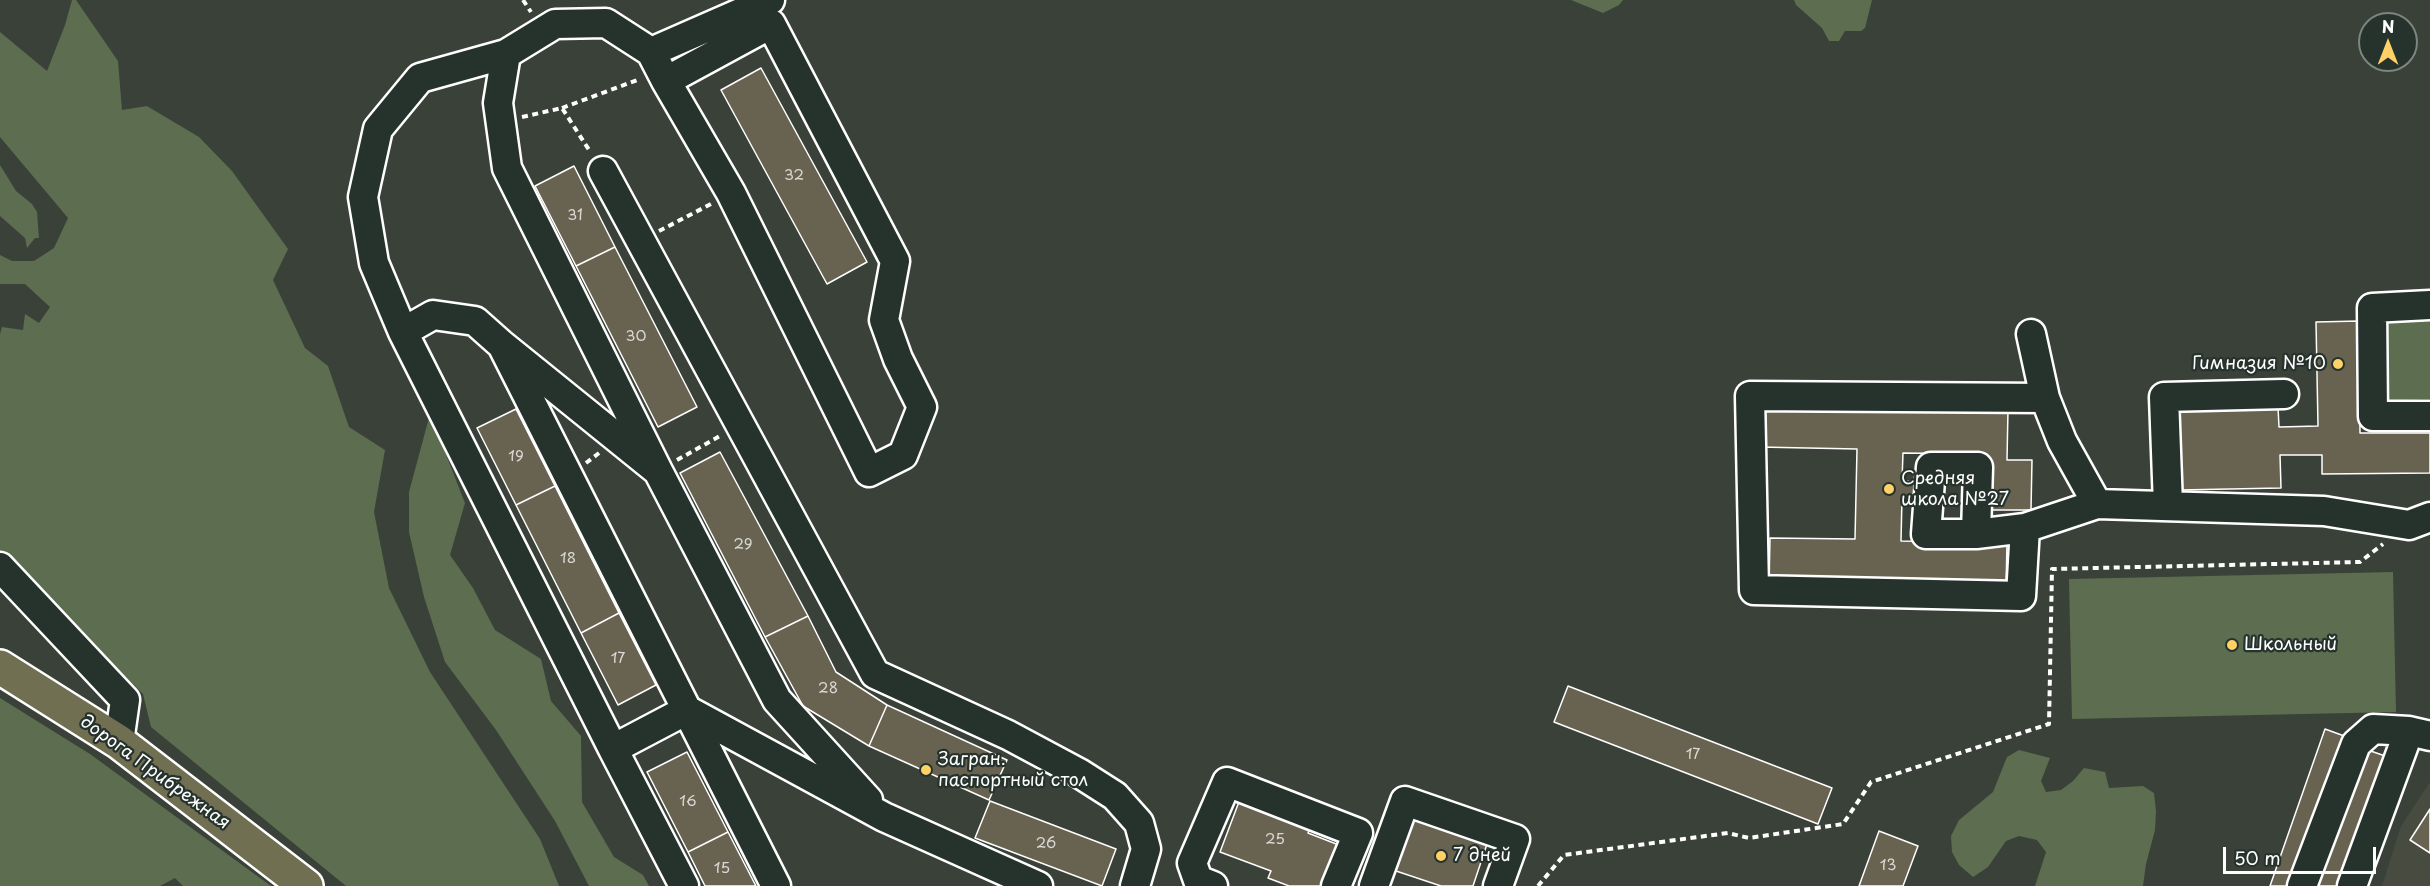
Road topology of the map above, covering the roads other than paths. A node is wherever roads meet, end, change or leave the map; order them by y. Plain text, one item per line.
1 (770, 0) edge
2 (506, 54) junction
3 (660, 68) junction
4 (603, 171) road end
5 (2430, 305) edge
6 (403, 332) junction
7 (2031, 334) dead end
8 (502, 345) junction
9 (2284, 394) dead end
10 (2045, 398) junction
11 (2430, 416) edge
12 (658, 471) junction
13 (2097, 504) junction
14 (2168, 506) junction
15 (2419, 521) edge
16 (2025, 528) junction
17 (1976, 534) dead end
18 (0, 567) edge
19 (0, 667) edge
20 (687, 710) junction
21 (2419, 734) edge
22 (119, 742) junction
23 (612, 748) junction
24 (884, 817) junction
25 (306, 886) edge
26 (684, 886) edge
27 (776, 886) edge
28 (1038, 886) edge
29 (1135, 886) edge
30 (1213, 886) edge
31 (1336, 886) edge
32 (1374, 886) edge
33 (1498, 886) edge
34 (2302, 886) edge
35 (2352, 886) edge

1 - 3 lane
2 - 3 lane
2 - 6 lane
2 - 12 lane
3 - 3 lane
4 - 29 lane
5 - 11 lane
6 - 8 lane
6 - 23 lane
7 - 10 lane
8 - 12 lane
8 - 20 lane
9 - 14 lane
10 - 13 lane
10 - 16 lane
12 - 24 lane
13 - 14 lane
13 - 16 lane
14 - 15 lane
16 - 17 lane
18 - 22 lane
19 - 22 main road, дорога Прибрежная
20 - 23 lane
20 - 24 lane
20 - 27 lane
21 - 34 lane
21 - 35 lane
22 - 25 main road, дорога Прибрежная
23 - 26 lane
24 - 28 lane
30 - 31 lane
32 - 33 lane

